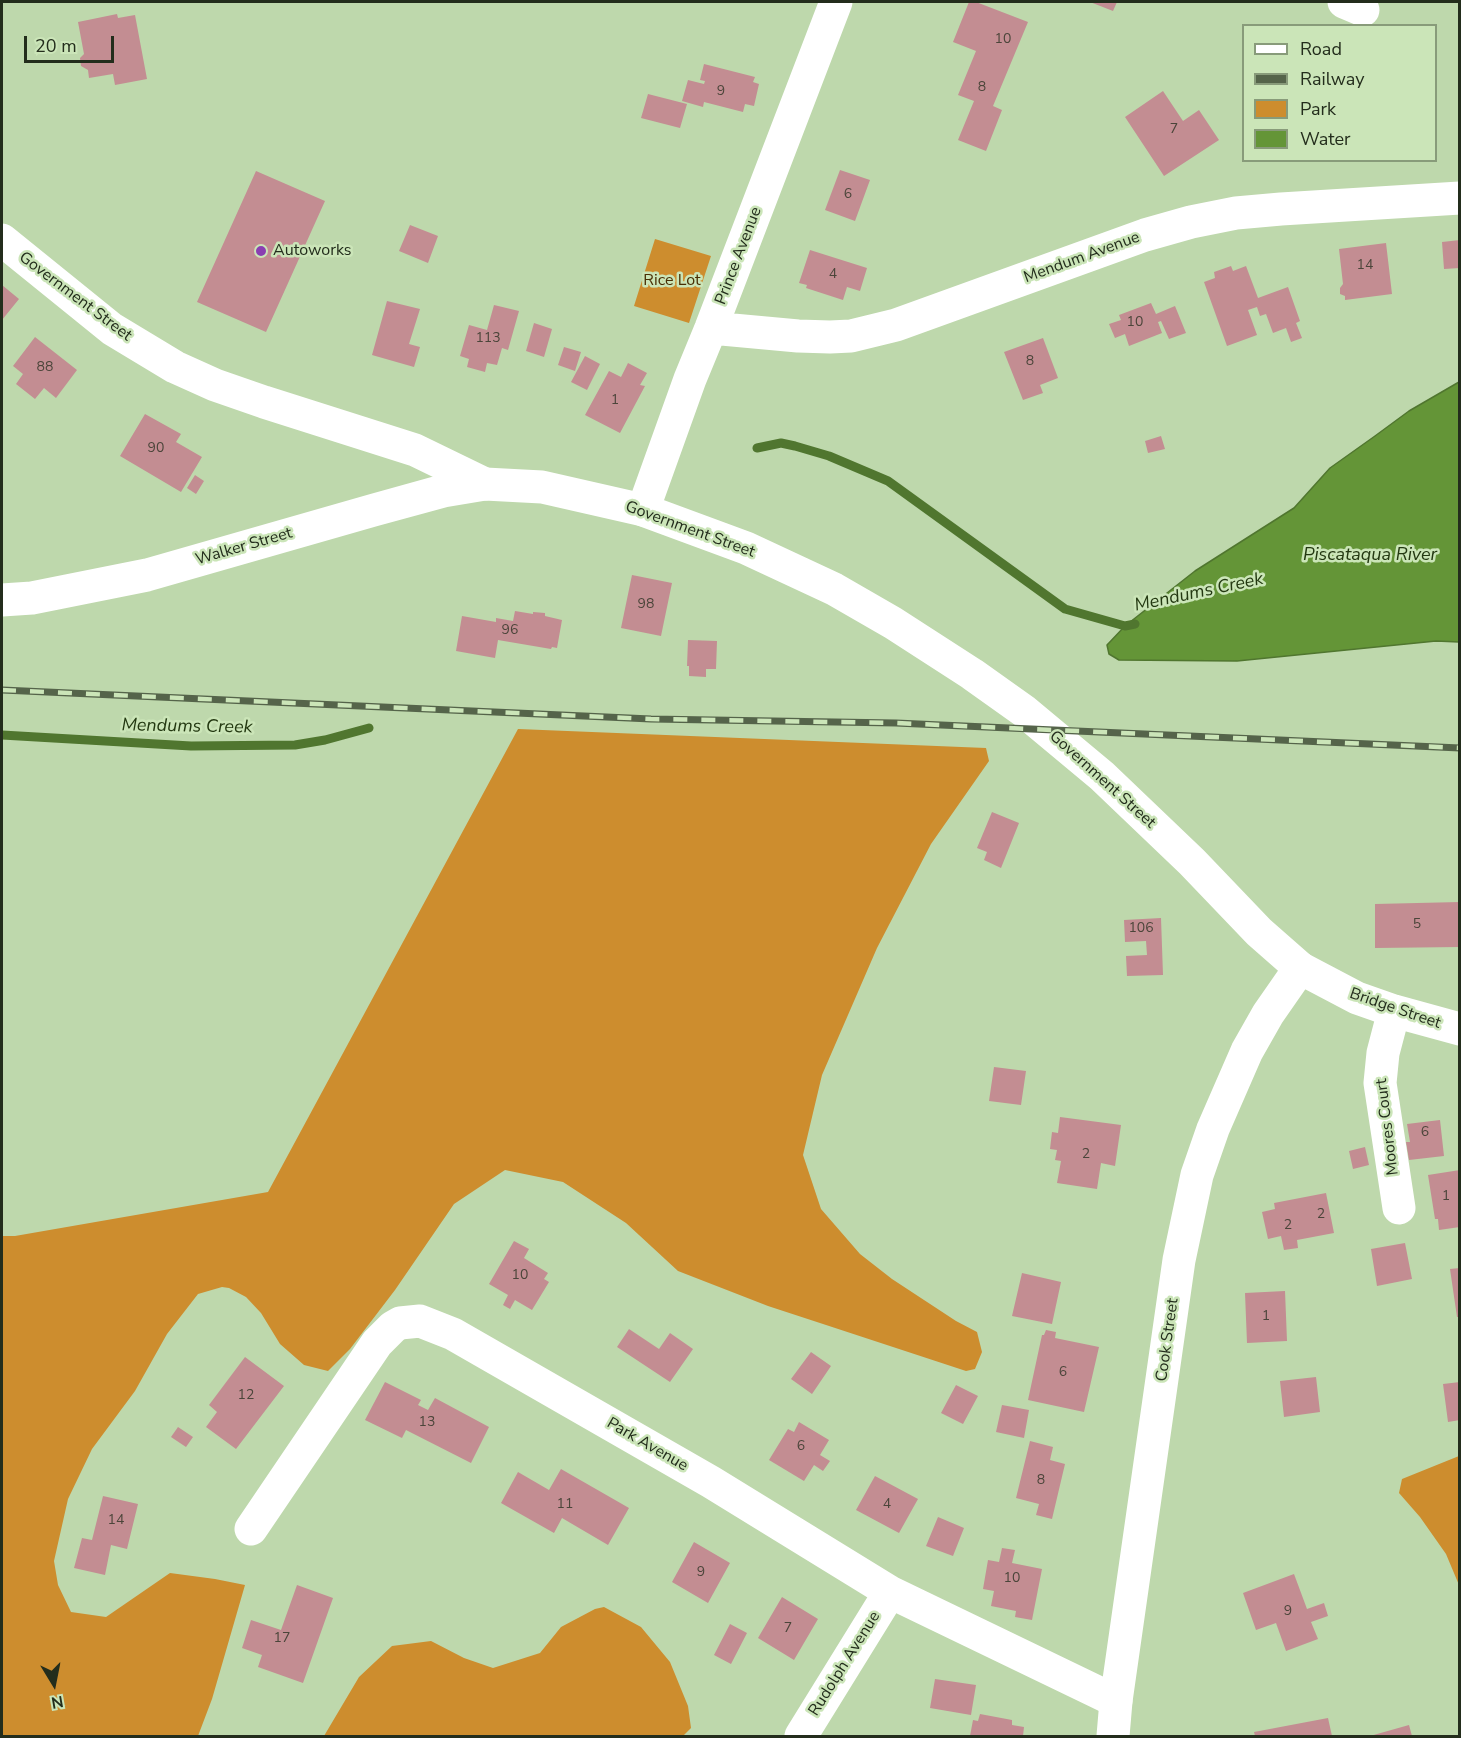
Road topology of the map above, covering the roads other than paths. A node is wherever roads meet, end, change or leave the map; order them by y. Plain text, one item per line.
1 (836, 2) edge
2 (1460, 198) edge
3 (2, 240) edge
4 (711, 328) junction
5 (485, 484) junction
6 (643, 510) junction
7 (2, 600) edge
8 (1300, 968) junction
9 (1394, 1011) junction
10 (1460, 1029) edge
11 (1399, 1208) dead end
12 (251, 1529) dead end
13 (890, 1592) junction
14 (1116, 1701) junction
15 (801, 1737) edge
16 (1113, 1737) edge

1 - 4 street, Prince Avenue
2 - 4 street, Mendum Avenue
3 - 5 street, Government Street
4 - 6 street, Prince Avenue
5 - 6 street, Government Street
5 - 7 street, Walker Street
6 - 8 street, Government Street
8 - 9 street, Bridge Street
8 - 14 street, Cook Street
9 - 10 street, Bridge Street
9 - 11 street, Moores Court
12 - 13 street, Park Avenue
13 - 14 street, Park Avenue
13 - 15 street, Rudolph Avenue
14 - 16 street, Cook Street

